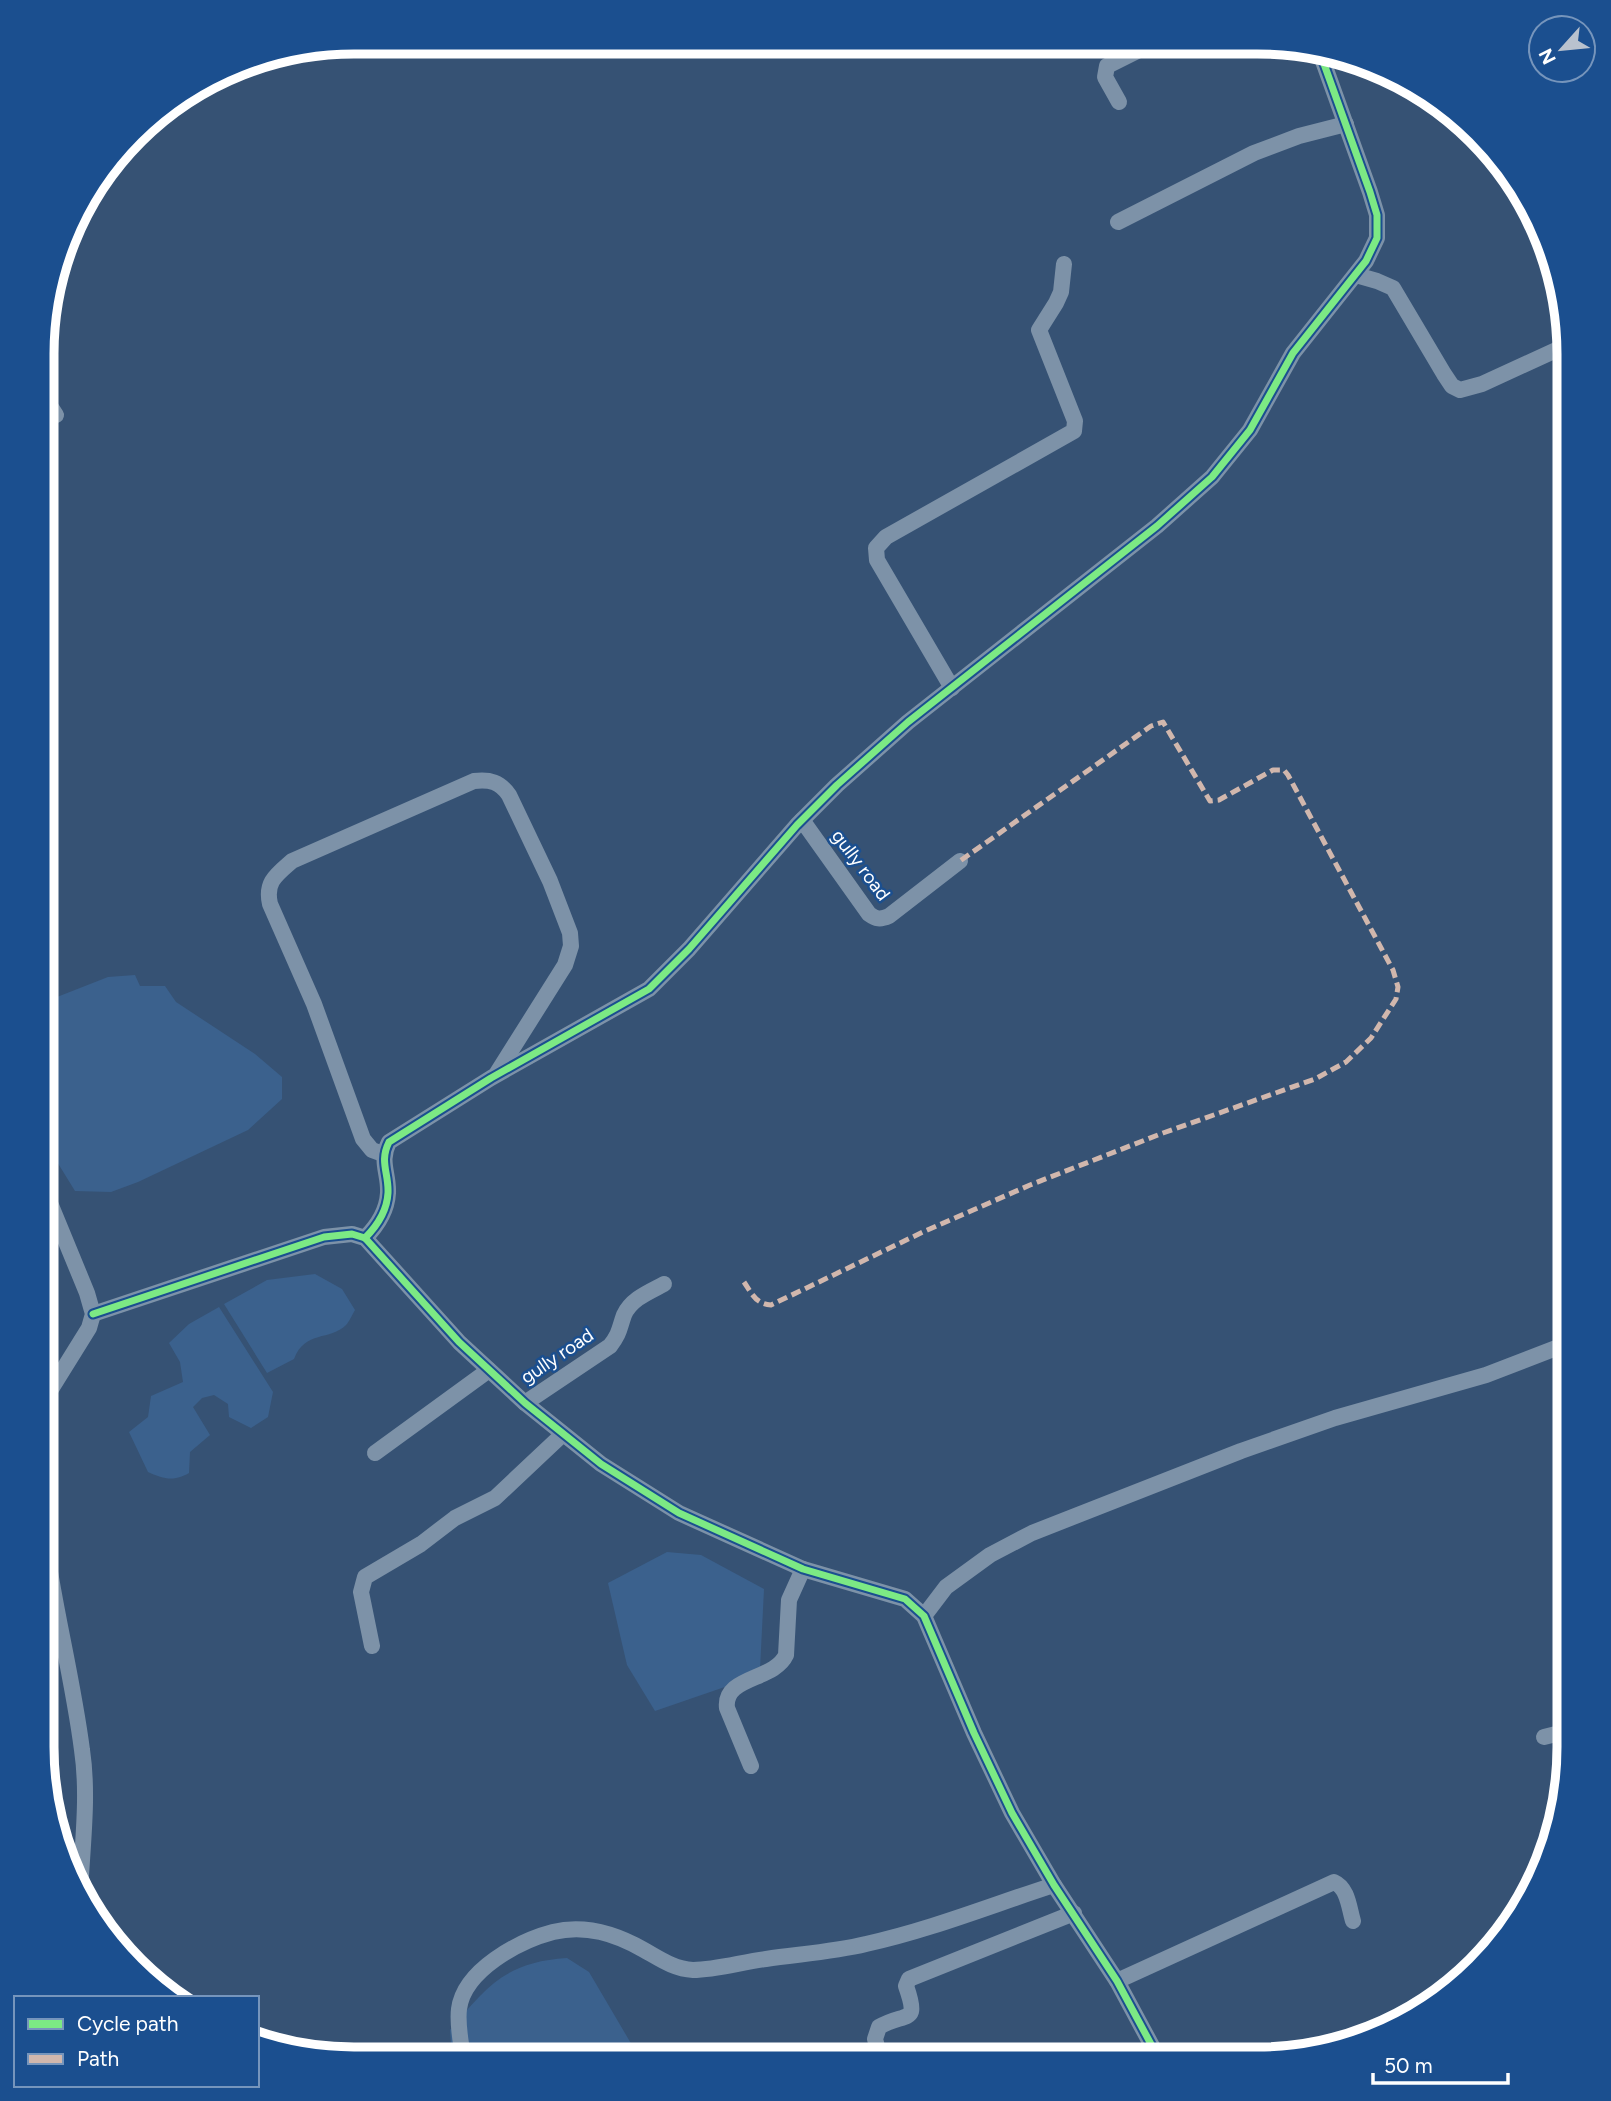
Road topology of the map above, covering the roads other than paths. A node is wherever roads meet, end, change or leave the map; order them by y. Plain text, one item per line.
1 (1131, 54) edge
2 (1323, 62) edge
3 (1119, 102) dead end
4 (1346, 124) junction
5 (1118, 222) dead end
6 (1064, 264) dead end
7 (1356, 275) junction
8 (1557, 350) edge
9 (54, 412) edge
10 (56, 415) dead end
11 (952, 688) junction
12 (802, 820) junction
13 (960, 861) dead end
14 (495, 1076) junction
15 (383, 1154) junction
16 (54, 1213) edge
17 (365, 1238) junction
18 (664, 1284) dead end
19 (93, 1314) junction
20 (1557, 1348) edge
21 (489, 1370) junction
22 (54, 1384) edge
23 (525, 1403) junction
24 (564, 1434) junction
25 (375, 1453) dead end
26 (803, 1569) junction
27 (54, 1605) edge
28 (925, 1616) junction
29 (372, 1646) dead end
30 (1557, 1734) edge
31 (1544, 1737) dead end
32 (751, 1766) dead end
33 (81, 1870) edge
34 (1054, 1885) junction
35 (1074, 1913) junction
36 (1353, 1921) dead end
37 (1117, 1981) junction
38 (462, 2047) edge
39 (877, 2047) edge
40 (1149, 2047) edge

1 - 3 street
2 - 4 street
4 - 5 street
4 - 7 street
6 - 11 street
7 - 8 street
7 - 11 street
9 - 10 street
11 - 12 street
12 - 13 street, gully road
12 - 14 street
14 - 15 street
14 - 15 street
15 - 17 street
16 - 19 street
17 - 19 street
17 - 21 street
18 - 23 street, gully road
19 - 22 street
20 - 28 street
21 - 23 street
21 - 25 street
23 - 24 street
24 - 26 street
24 - 29 street
26 - 28 street
26 - 32 street
27 - 33 street
28 - 34 street
30 - 31 street
34 - 35 street
34 - 38 street
35 - 37 street
35 - 39 street
36 - 37 street
37 - 40 street

